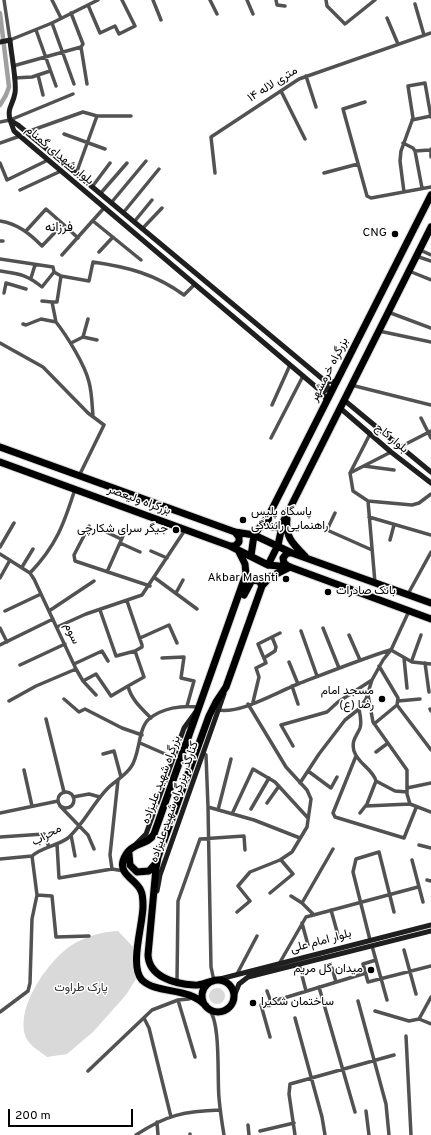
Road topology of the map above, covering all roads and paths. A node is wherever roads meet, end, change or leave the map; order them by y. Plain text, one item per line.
1 (4, 0) edge
2 (52, 0) edge
3 (98, 0) edge
4 (122, 0) edge
5 (153, 0) edge
6 (210, 0) edge
7 (247, 0) edge
8 (276, 0) edge
9 (326, 0) edge
10 (375, 0) edge
11 (415, 4) dead end
12 (88, 5) junction
13 (285, 6) dead end
14 (71, 13) junction
15 (217, 14) dead end
16 (253, 14) dead end
17 (61, 18) junction
18 (387, 18) dead end
19 (161, 20) dead end
20 (52, 24) junction
21 (36, 30) junction
22 (431, 33) edge
23 (424, 35) junction
24 (8, 40) junction
25 (0, 42) edge
26 (398, 44) junction
27 (82, 45) junction
28 (62, 52) junction
29 (46, 58) junction
30 (13, 66) junction
31 (50, 71) junction
32 (38, 75) junction
33 (306, 76) junction
34 (14, 78) junction
35 (74, 84) dead end
36 (87, 84) dead end
37 (56, 86) dead end
38 (281, 91) junction
39 (73, 94) dead end
40 (43, 95) dead end
41 (365, 102) dead end
42 (316, 107) dead end
43 (97, 116) junction
44 (130, 116) dead end
45 (431, 117) edge
46 (10, 120) junction
47 (412, 120) junction
48 (0, 122) edge
49 (27, 132) junction
50 (64, 134) dead end
51 (20, 136) junction
52 (305, 139) dead end
53 (0, 143) edge
54 (88, 143) junction
55 (403, 143) junction
56 (105, 149) dead end
57 (430, 149) edge
58 (415, 151) junction
59 (431, 157) edge
60 (48, 160) junction
61 (146, 161) dead end
62 (0, 163) edge
63 (110, 163) dead end
64 (127, 164) dead end
65 (358, 164) junction
66 (159, 169) dead end
67 (61, 171) junction
68 (215, 173) dead end
69 (324, 173) dead end
70 (76, 174) junction
71 (92, 187) junction
72 (431, 187) edge
73 (422, 188) junction
74 (20, 190) dead end
75 (404, 192) junction
76 (100, 194) junction
77 (431, 195) edge
78 (152, 200) dead end
79 (111, 203) junction
80 (104, 208) junction
81 (162, 208) dead end
82 (123, 213) junction
83 (0, 221) edge
84 (93, 221) junction
85 (134, 222) junction
86 (63, 224) junction
87 (431, 227) edge
88 (142, 229) junction
89 (26, 230) junction
90 (113, 237) junction
91 (78, 238) junction
92 (99, 252) dead end
93 (418, 253) junction
94 (62, 255) dead end
95 (431, 255) edge
96 (0, 259) edge
97 (141, 260) dead end
98 (431, 261) edge
99 (35, 265) junction
100 (0, 271) edge
101 (409, 271) junction
102 (54, 272) junction
103 (61, 276) junction
104 (200, 277) junction
105 (31, 278) junction
106 (431, 280) edge
107 (195, 284) junction
108 (26, 289) dead end
109 (4, 293) dead end
110 (42, 302) dead end
111 (52, 302) junction
112 (388, 312) junction
113 (88, 319) dead end
114 (56, 322) junction
115 (23, 324) dead end
116 (431, 328) edge
117 (379, 331) junction
118 (82, 337) junction
119 (97, 340) dead end
120 (431, 342) edge
121 (0, 343) edge
122 (71, 343) junction
123 (290, 365) junction
124 (303, 376) junction
125 (326, 382) junction
126 (336, 382) junction
127 (351, 385) junction
128 (322, 392) junction
129 (344, 400) junction
130 (327, 401) junction
131 (431, 405) edge
132 (272, 406) dead end
133 (340, 408) junction
134 (354, 410) junction
135 (93, 416) junction
136 (348, 416) junction
137 (422, 418) dead end
138 (430, 432) edge
139 (370, 434) junction
140 (271, 438) dead end
141 (431, 438) edge
142 (0, 447) edge
143 (400, 447) junction
144 (391, 452) junction
145 (0, 462) edge
146 (364, 466) junction
147 (394, 470) dead end
148 (431, 472) edge
149 (350, 473) junction
150 (79, 476) junction
151 (431, 482) edge
152 (75, 490) junction
153 (431, 494) edge
154 (368, 501) junction
155 (288, 512) junction
156 (335, 513) dead end
157 (269, 515) junction
158 (369, 517) junction
159 (283, 522) junction
160 (14, 523) dead end
161 (394, 525) junction
162 (89, 526) dead end
163 (102, 530) dead end
164 (185, 530) junction
165 (235, 532) junction
166 (254, 535) junction
167 (431, 535) edge
168 (121, 539) junction
169 (390, 540) dead end
170 (278, 545) junction
171 (0, 546) edge
172 (230, 546) junction
173 (33, 549) dead end
174 (238, 550) junction
175 (372, 550) junction
176 (151, 551) dead end
177 (140, 552) dead end
178 (431, 552) edge
179 (292, 553) junction
180 (0, 554) edge
181 (251, 556) junction
182 (167, 558) junction
183 (306, 558) junction
184 (10, 560) junction
185 (268, 565) junction
186 (22, 567) junction
187 (290, 568) junction
188 (107, 572) junction
189 (30, 573) junction
190 (0, 578) edge
191 (155, 578) junction
192 (183, 580) dead end
193 (94, 581) dead end
194 (375, 583) junction
195 (150, 586) junction
196 (262, 586) junction
197 (176, 593) junction
198 (41, 594) junction
199 (408, 594) junction
200 (127, 601) junction
201 (431, 603) edge
202 (197, 609) dead end
203 (100, 610) junction
204 (5, 611) dead end
205 (49, 611) junction
206 (409, 611) junction
207 (233, 612) junction
208 (53, 618) junction
209 (431, 619) edge
210 (0, 628) edge
211 (57, 628) junction
212 (323, 628) dead end
213 (300, 631) dead end
214 (280, 633) dead end
215 (349, 635) dead end
216 (421, 635) dead end
217 (272, 637) junction
218 (140, 638) junction
219 (7, 642) junction
220 (177, 643) dead end
221 (65, 644) junction
222 (0, 645) edge
223 (391, 650) junction
224 (135, 651) junction
225 (162, 658) dead end
226 (264, 658) junction
227 (404, 658) junction
228 (360, 660) junction
229 (412, 660) junction
230 (108, 661) dead end
231 (290, 662) dead end
232 (425, 663) junction
233 (431, 663) edge
234 (74, 664) junction
235 (20, 665) dead end
236 (380, 666) junction
237 (339, 668) junction
238 (76, 670) junction
239 (318, 676) junction
240 (372, 680) junction
241 (83, 681) junction
242 (298, 684) junction
243 (128, 686) junction
244 (292, 686) junction
245 (226, 688) junction
246 (407, 688) dead end
247 (429, 692) dead end
248 (96, 694) dead end
249 (368, 695) junction
250 (64, 699) dead end
251 (420, 699) dead end
252 (9, 701) dead end
253 (253, 702) junction
254 (398, 703) junction
255 (248, 704) junction
256 (298, 704) dead end
257 (187, 706) junction
258 (200, 708) junction
259 (359, 709) junction
260 (218, 710) junction
261 (151, 718) junction
262 (46, 719) dead end
263 (374, 724) junction
264 (142, 735) junction
265 (140, 743) junction
266 (388, 743) junction
267 (293, 746) dead end
268 (431, 750) edge
269 (376, 752) dead end
270 (203, 753) junction
271 (103, 754) dead end
272 (356, 756) junction
273 (172, 757) dead end
274 (231, 759) dead end
275 (24, 770) dead end
276 (308, 771) junction
277 (337, 777) dead end
278 (120, 778) junction
279 (268, 778) junction
280 (376, 782) junction
281 (300, 783) junction
282 (431, 783) edge
283 (279, 786) junction
284 (407, 790) junction
285 (64, 792) junction
286 (73, 797) junction
287 (100, 797) junction
288 (58, 801) junction
289 (267, 803) dead end
290 (410, 804) junction
291 (32, 806) junction
292 (60, 806) junction
293 (366, 806) junction
294 (208, 807) junction
295 (416, 808) junction
296 (251, 809) dead end
297 (218, 810) junction
298 (431, 812) edge
299 (0, 813) edge
300 (360, 813) dead end
301 (232, 814) junction
302 (308, 818) junction
303 (80, 825) junction
304 (71, 835) junction
305 (0, 837) edge
306 (209, 838) junction
307 (300, 838) junction
308 (57, 844) junction
309 (419, 846) dead end
310 (49, 847) junction
311 (431, 848) edge
312 (94, 849) dead end
313 (132, 849) junction
314 (333, 849) dead end
315 (245, 850) dead end
316 (32, 856) junction
317 (75, 856) dead end
318 (158, 857) junction
319 (0, 859) edge
320 (281, 860) junction
321 (412, 860) dead end
322 (112, 869) junction
323 (124, 871) junction
324 (418, 887) junction
325 (270, 893) dead end
326 (390, 894) junction
327 (37, 895) junction
328 (291, 896) dead end
329 (361, 902) junction
330 (423, 902) dead end
331 (302, 903) junction
332 (331, 910) junction
333 (237, 912) dead end
334 (394, 912) dead end
335 (314, 915) junction
336 (302, 922) junction
337 (431, 924) edge
338 (152, 925) junction
339 (431, 931) edge
340 (338, 935) dead end
341 (89, 936) dead end
342 (257, 936) dead end
343 (370, 940) junction
344 (308, 945) dead end
345 (372, 946) junction
346 (404, 950) dead end
347 (376, 960) junction
348 (278, 964) junction
349 (299, 964) junction
350 (431, 966) edge
351 (332, 968) dead end
352 (410, 972) junction
353 (366, 973) junction
354 (237, 975) junction
355 (381, 979) junction
356 (177, 981) junction
357 (214, 981) junction
358 (336, 982) junction
359 (320, 988) junction
360 (267, 991) dead end
361 (306, 992) junction
362 (416, 994) dead end
363 (191, 995) junction
364 (431, 997) edge
365 (233, 999) junction
366 (178, 1000) junction
367 (387, 1000) dead end
368 (358, 1001) dead end
369 (271, 1002) junction
370 (429, 1004) edge
371 (207, 1007) junction
372 (375, 1011) dead end
373 (0, 1012) edge
374 (144, 1018) junction
375 (295, 1018) dead end
376 (419, 1019) junction
377 (431, 1024) edge
378 (406, 1036) dead end
379 (270, 1037) dead end
380 (394, 1055) dead end
381 (195, 1057) dead end
382 (374, 1060) junction
383 (343, 1069) junction
384 (88, 1071) dead end
385 (312, 1078) junction
386 (220, 1110) junction
387 (366, 1111) dead end
388 (355, 1112) dead end
389 (171, 1117) junction
390 (157, 1122) junction
391 (294, 1123) junction
392 (248, 1125) dead end
393 (260, 1131) dead end
394 (136, 1135) edge
395 (158, 1135) edge
396 (224, 1135) edge
397 (249, 1135) edge
398 (295, 1135) edge
399 (324, 1135) edge
400 (369, 1135) edge
401 (389, 1135) edge
402 (411, 1135) edge

1 - 24 street
2 - 17 street
3 - 12 street
4 - 12 street
5 - 19 street
6 - 15 street
7 - 16 street
8 - 13 street
9 - 10 street
11 - 23 street
12 - 14 street
14 - 17 street
14 - 27 street
17 - 20 street
18 - 26 street
20 - 21 street
20 - 28 street
21 - 24 street
21 - 29 street
22 - 23 street, ۱۴ متری لاله
23 - 26 street, ۱۴ متری لاله
24 - 25 main road
24 - 30 main road
26 - 33 street, ۱۴ متری لاله
27 - 28 street
27 - 36 street
28 - 29 street
28 - 35 street
29 - 30 street
29 - 31 street
30 - 34 main road
31 - 32 street
31 - 37 street
32 - 34 street
32 - 40 street
33 - 38 street, ۱۴ متری لاله
33 - 42 street
34 - 46 main road
38 - 52 street
38 - 68 street, ۱۴ متری لاله
39 - 46 street
41 - 65 street
43 - 44 street
43 - 49 street
43 - 54 street
45 - 47 street
45 - 47 street
46 - 48 street
46 - 49 main road, بلوار شهدای گمنام
46 - 51 main road, بلوار شهدای گمنام
47 - 55 street
49 - 70 main road, بلوار شهدای گمنام
50 - 54 street
51 - 53 street
51 - 60 main road, بلوار شهدای گمنام
54 - 56 street
54 - 70 street
55 - 58 street
55 - 75 street
57 - 58 street
57 - 59 street
58 - 73 street
60 - 62 street
60 - 67 main road, بلوار شهدای گمنام
61 - 79 street
63 - 71 street
64 - 76 street
65 - 69 street
65 - 75 street
66 - 82 street
67 - 74 street
67 - 80 main road, بلوار شهدای گمنام
70 - 71 main road, بلوار شهدای گمنام
71 - 76 main road, بلوار شهدای گمنام
72 - 73 street
73 - 75 street
76 - 79 main road, بلوار شهدای گمنام
77 - 126 highway, بزرگراه خرمشهر
78 - 85 street
79 - 82 main road, بلوار شهدای گمنام
80 - 84 street
80 - 107 main road, بلوار شهدای گمنام
81 - 88 street
82 - 85 main road, بلوار شهدای گمنام
83 - 89 street
84 - 90 street
84 - 91 street
85 - 88 main road, بلوار شهدای گمنام
86 - 89 street
86 - 89 street
86 - 91 street
87 - 93 highway
88 - 104 main road, بلوار شهدای گمنام
90 - 92 street
90 - 97 street
91 - 94 street
93 - 95 street
93 - 98 street
93 - 101 highway
96 - 99 street
99 - 102 street
99 - 105 street
100 - 105 street
101 - 106 street
101 - 112 highway
102 - 103 street
102 - 105 street
103 - 107 street
103 - 111 street
104 - 107 main road
104 - 125 main road, بلوار شهدای گمنام
107 - 123 main road, بلوار شهدای گمنام
108 - 109 street
110 - 111 street
111 - 114 street
112 - 116 street
112 - 117 highway
113 - 118 street
114 - 115 street
114 - 122 street
117 - 120 street
117 - 127 highway
118 - 119 street
118 - 122 street
121 - 135 street
122 - 135 street
123 - 124 main road, بلوار شهدای گمنام
123 - 132 street
124 - 128 main road, بلوار شهدای گمنام
124 - 140 street
125 - 126 main road
125 - 128 main road
126 - 130 highway, بزرگراه خرمشهر
127 - 129 highway
127 - 131 street
128 - 130 main road, بلوار شهدای گمنام
129 - 133 highway
129 - 134 main road, بلوار کاج
130 - 157 highway, بزرگراه خرمشهر
133 - 136 main road, بلوار کاج
133 - 155 highway
134 - 136 main road
134 - 143 main road, بلوار کاج
135 - 150 street
136 - 139 main road, بلوار کاج
137 - 138 street
138 - 141 street
138 - 143 street
139 - 144 main road, بلوار کاج
139 - 149 street
142 - 150 highway, بزرگراه ولیعصر
143 - 148 main road, بلوار کاج
144 - 146 street
144 - 151 main road, بلوار کاج
145 - 152 highway, بزرگراه ولیعصر
146 - 147 street
146 - 149 street
149 - 154 street
150 - 165 highway, بزرگراه ولیعصر
152 - 164 highway, بزرگراه ولیعصر
152 - 189 street
153 - 154 street
154 - 158 street
155 - 159 highway
155 - 183 highway
156 - 175 street
157 - 159 highway
157 - 166 highway, بزرگراه خرمشهر
158 - 161 street
158 - 175 street
159 - 170 highway
160 - 171 street
161 - 167 street
161 - 169 street
162 - 188 street
163 - 168 street
164 - 172 highway, بزرگراه ولیعصر
164 - 182 street
165 - 166 highway, بزرگراه ولیعصر
165 - 172 highway
166 - 170 highway, بزرگراه ولیعصر
166 - 181 highway, بزرگراه خرمشهر
168 - 177 street
168 - 188 street
170 - 179 highway, بزرگراه ولیعصر
170 - 185 highway
172 - 174 highway, بزرگراه ولیعصر
173 - 186 street
174 - 181 highway, بزرگراه ولیعصر
174 - 207 highway, بزرگراه شهید علیزاده
175 - 194 street
176 - 182 street
178 - 199 street
179 - 183 highway, بزرگراه ولیعصر
179 - 187 highway
180 - 184 street, سوم
181 - 185 highway, بزرگراه ولیعصر
182 - 191 street
183 - 194 highway, بزرگراه ولیعصر
184 - 186 street, سوم
184 - 190 street
185 - 187 highway
186 - 189 street, سوم
187 - 196 highway
187 - 206 highway
188 - 195 street
189 - 198 street, سوم
191 - 195 street
191 - 197 street
192 - 197 street
193 - 205 street
194 - 199 highway, بزرگراه ولیعصر
195 - 200 street
196 - 207 highway
196 - 245 highway, بزرگراه شهید علیزاده
197 - 202 street
198 - 204 street
198 - 205 street, سوم
199 - 201 highway, بزرگراه ولیعصر
200 - 203 street
200 - 218 street
203 - 211 street
203 - 224 street
205 - 208 street, سوم
206 - 209 highway
206 - 223 street
207 - 258 highway, بزرگراه شهید علیزاده
208 - 211 street, سوم
208 - 219 street
210 - 219 street
211 - 221 street, سوم
212 - 237 street
213 - 239 street
214 - 217 street
215 - 228 street
216 - 229 street
217 - 226 street
217 - 226 street
218 - 220 street
218 - 224 street
219 - 222 street
221 - 234 street, سوم
221 - 235 street
223 - 227 street
223 - 228 street
223 - 229 street
223 - 236 street
224 - 243 street
225 - 257 street
226 - 253 street
227 - 232 street
227 - 246 street
228 - 237 street
229 - 232 street
230 - 234 street
231 - 242 street
232 - 233 street
232 - 247 street
234 - 238 street, سوم
236 - 240 street
236 - 254 street
237 - 239 street
238 - 241 street, سوم
238 - 252 street
239 - 242 street
240 - 249 street
240 - 267 street
241 - 243 street
241 - 248 street, سوم
242 - 244 street
243 - 261 street
244 - 253 street
244 - 256 street
245 - 260 main road, کنارگذر بزرگراه شهید علیزاده
245 - 318 highway, بزرگراه شهید علیزاده
249 - 259 street
249 - 263 street
250 - 264 street
251 - 254 street
253 - 255 street
254 - 263 street
254 - 268 street
255 - 260 street
255 - 281 street
257 - 258 street
257 - 261 street
258 - 313 highway, بزرگراه شهید علیزاده
259 - 272 street
259 - 276 street
260 - 270 main road, کنارگذر بزرگراه شهید علیزاده
261 - 264 street, محراب
262 - 285 street
263 - 266 street
264 - 265 street, محراب
265 - 273 street
265 - 278 street, محراب
266 - 269 street
266 - 284 street
270 - 294 street
270 - 338 main road, کنارگذر بزرگراه شهید علیزاده
271 - 278 street
272 - 280 street
272 - 295 street
274 - 297 street
275 - 291 street
276 - 277 street
276 - 281 street
278 - 287 street, محراب
278 - 322 street
279 - 283 street
279 - 296 street
279 - 301 street
280 - 284 street
280 - 293 street
281 - 302 street
282 - 284 street
283 - 289 street
283 - 302 street
284 - 290 street
285 - 286 street
285 - 288 street
286 - 287 street
286 - 292 street
287 - 303 street, محراب
288 - 291 street
288 - 292 street
290 - 293 street
290 - 295 street
291 - 299 street
292 - 303 street
293 - 300 street
294 - 297 street
294 - 306 street
295 - 298 street
297 - 301 street
301 - 307 street
302 - 307 street
303 - 304 street, محراب
303 - 312 street
304 - 308 street, محراب
304 - 317 street
305 - 310 street
306 - 315 street
306 - 356 street
306 - 357 street
307 - 320 street
308 - 310 street, محراب
308 - 322 street
309 - 311 street
310 - 316 street, محراب
313 - 318 highway
313 - 323 highway
314 - 331 street
316 - 319 street
316 - 327 street, محراب
318 - 338 highway, بزرگراه شهید علیزاده
320 - 325 street
320 - 333 street
321 - 324 street
322 - 323 street
323 - 363 highway
324 - 326 street
324 - 330 street
326 - 329 street
326 - 329 street
326 - 334 street
327 - 341 street
327 - 373 street, محراب
328 - 331 street
329 - 332 street
329 - 343 street
331 - 335 street
332 - 335 street
332 - 340 street
335 - 336 street
336 - 344 street
336 - 348 street
337 - 343 main road, بلوار امام علی
338 - 356 highway, بزرگراه شهید علیزاده
339 - 345 main road, بلوار امام علی
342 - 354 street
343 - 345 main road
343 - 348 main road, بلوار امام علی
345 - 347 street
345 - 349 main road, بلوار امام علی
346 - 352 street
347 - 353 street
347 - 355 street
348 - 354 main road, بلوار امام علی
349 - 361 street
349 - 365 main road, بلوار امام علی
350 - 352 street
351 - 358 street
352 - 355 street
352 - 362 street
353 - 355 street
353 - 358 street
354 - 357 main road, بلوار امام علی
355 - 367 street
356 - 357 highway, بزرگراه شهید علیزاده
357 - 365 highway
357 - 371 highway
358 - 359 street
359 - 361 street
359 - 383 street
360 - 369 street
361 - 369 street
363 - 366 street
363 - 371 highway
364 - 370 street
365 - 371 highway
366 - 374 street
366 - 381 street
368 - 382 street
369 - 379 street
370 - 376 street
371 - 386 street
372 - 376 street
374 - 384 street
374 - 389 street
375 - 385 street
376 - 377 street
378 - 402 street
380 - 382 street
382 - 383 street
382 - 401 street
383 - 385 street
383 - 388 street
385 - 391 street
385 - 399 street
386 - 389 street
386 - 396 street
387 - 400 street
389 - 390 street
390 - 394 street
390 - 395 street
391 - 393 street
391 - 398 street
392 - 397 street

